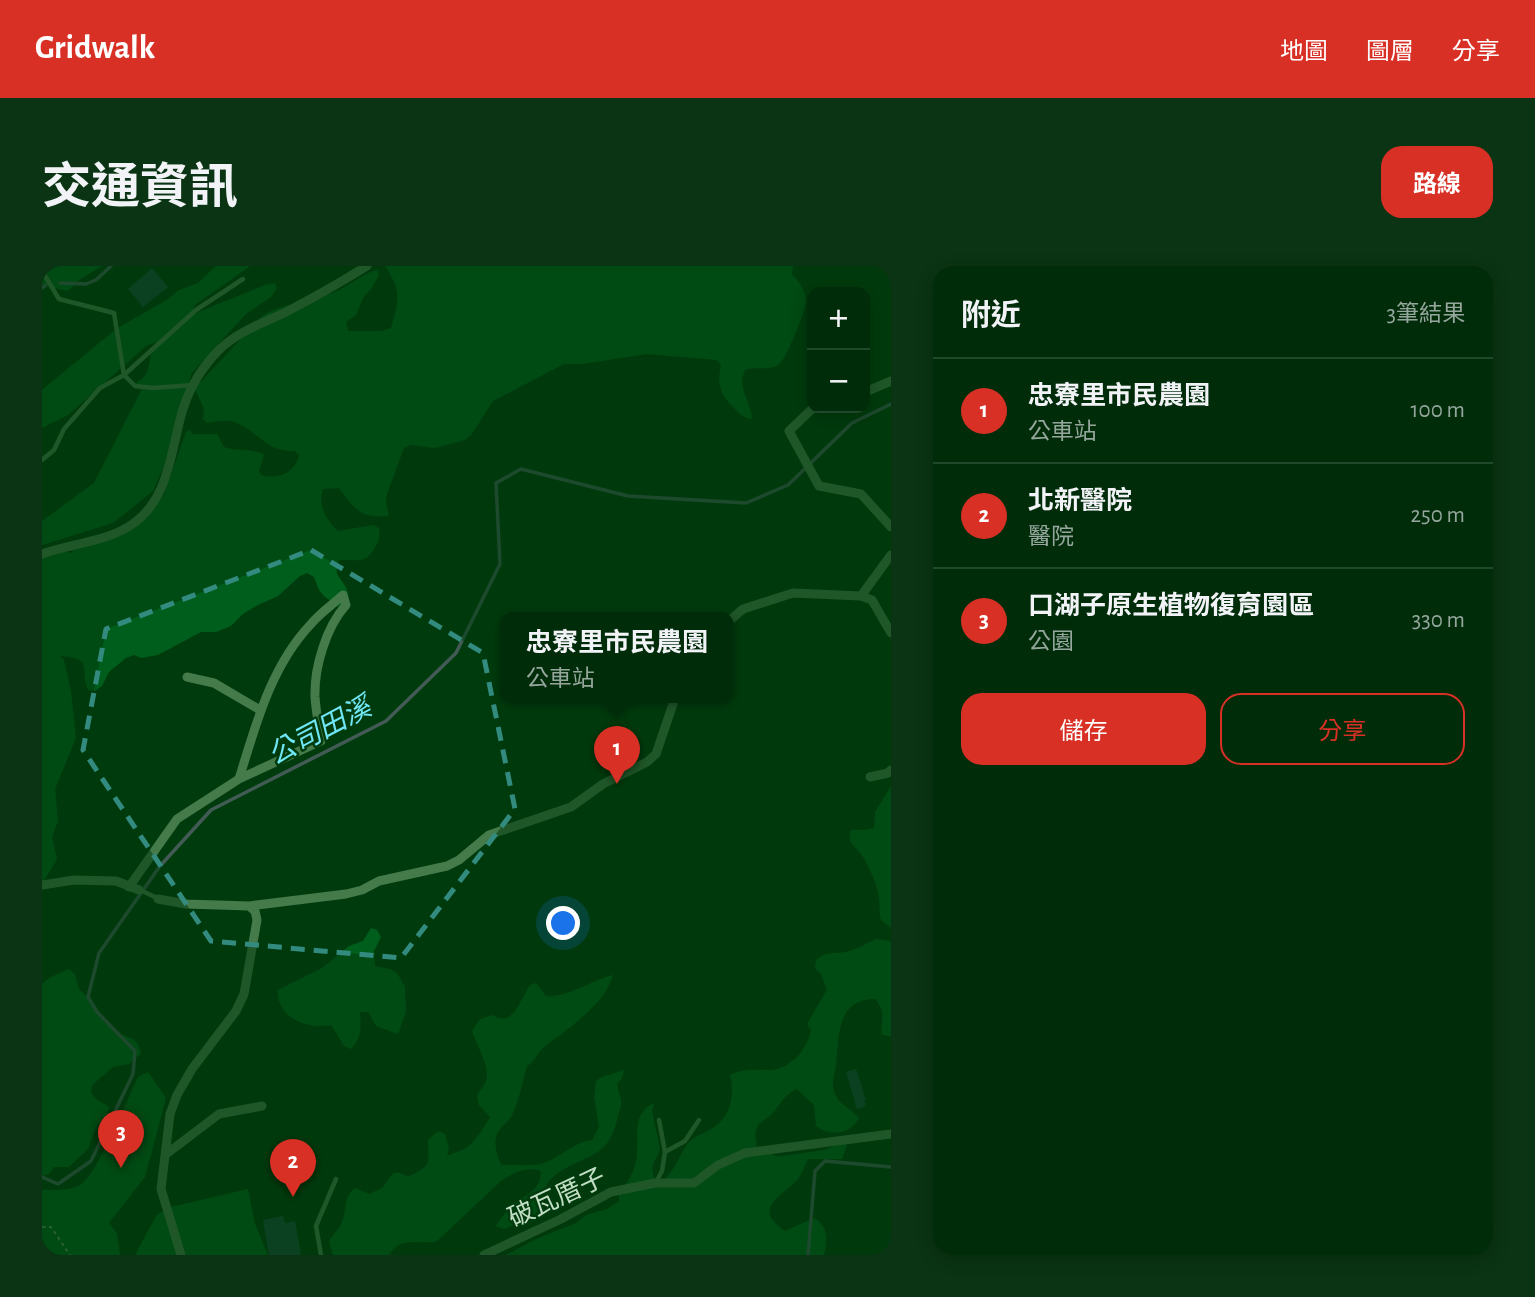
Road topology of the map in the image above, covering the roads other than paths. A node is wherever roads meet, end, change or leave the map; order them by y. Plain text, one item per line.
1 (367, 266) edge
2 (42, 271) edge
3 (243, 279) dead end
4 (124, 375) junction
5 (891, 381) edge
6 (192, 385) junction
7 (870, 389) edge
8 (809, 413) edge
9 (42, 460) edge
10 (891, 527) edge
11 (42, 554) edge
12 (891, 555) edge
13 (861, 596) junction
14 (734, 617) edge
15 (891, 633) edge
16 (187, 677) dead end
17 (673, 703) edge
18 (260, 710) junction
19 (891, 770) edge
20 (870, 778) dead end
21 (239, 779) junction
22 (42, 885) edge
23 (129, 887) junction
24 (139, 890) joint
25 (158, 898) joint
26 (249, 906) junction
27 (262, 1106) dead end
28 (659, 1120) dead end
29 (699, 1120) dead end
30 (891, 1134) edge
31 (665, 1152) junction
32 (165, 1155) junction
33 (336, 1179) dead end
34 (655, 1182) junction
35 (181, 1255) edge
36 (321, 1255) edge
37 (484, 1255) edge

1 - 6 street
2 - 4 lane
3 - 4 lane
4 - 6 lane
4 - 9 lane
5 - 7 street
6 - 11 street
8 - 10 street
12 - 13 street
13 - 14 street
13 - 15 street
16 - 18 street
17 - 26 street
18 - 21 street
18 - 21 street
19 - 20 street
21 - 23 street
22 - 23 street
23 - 24 street
24 - 25 lane
25 - 26 street
26 - 32 street
27 - 32 street
28 - 31 lane
29 - 31 lane
30 - 34 street, 破瓦厝子
31 - 34 lane
32 - 35 street
33 - 36 lane
34 - 37 street, 破瓦厝子

